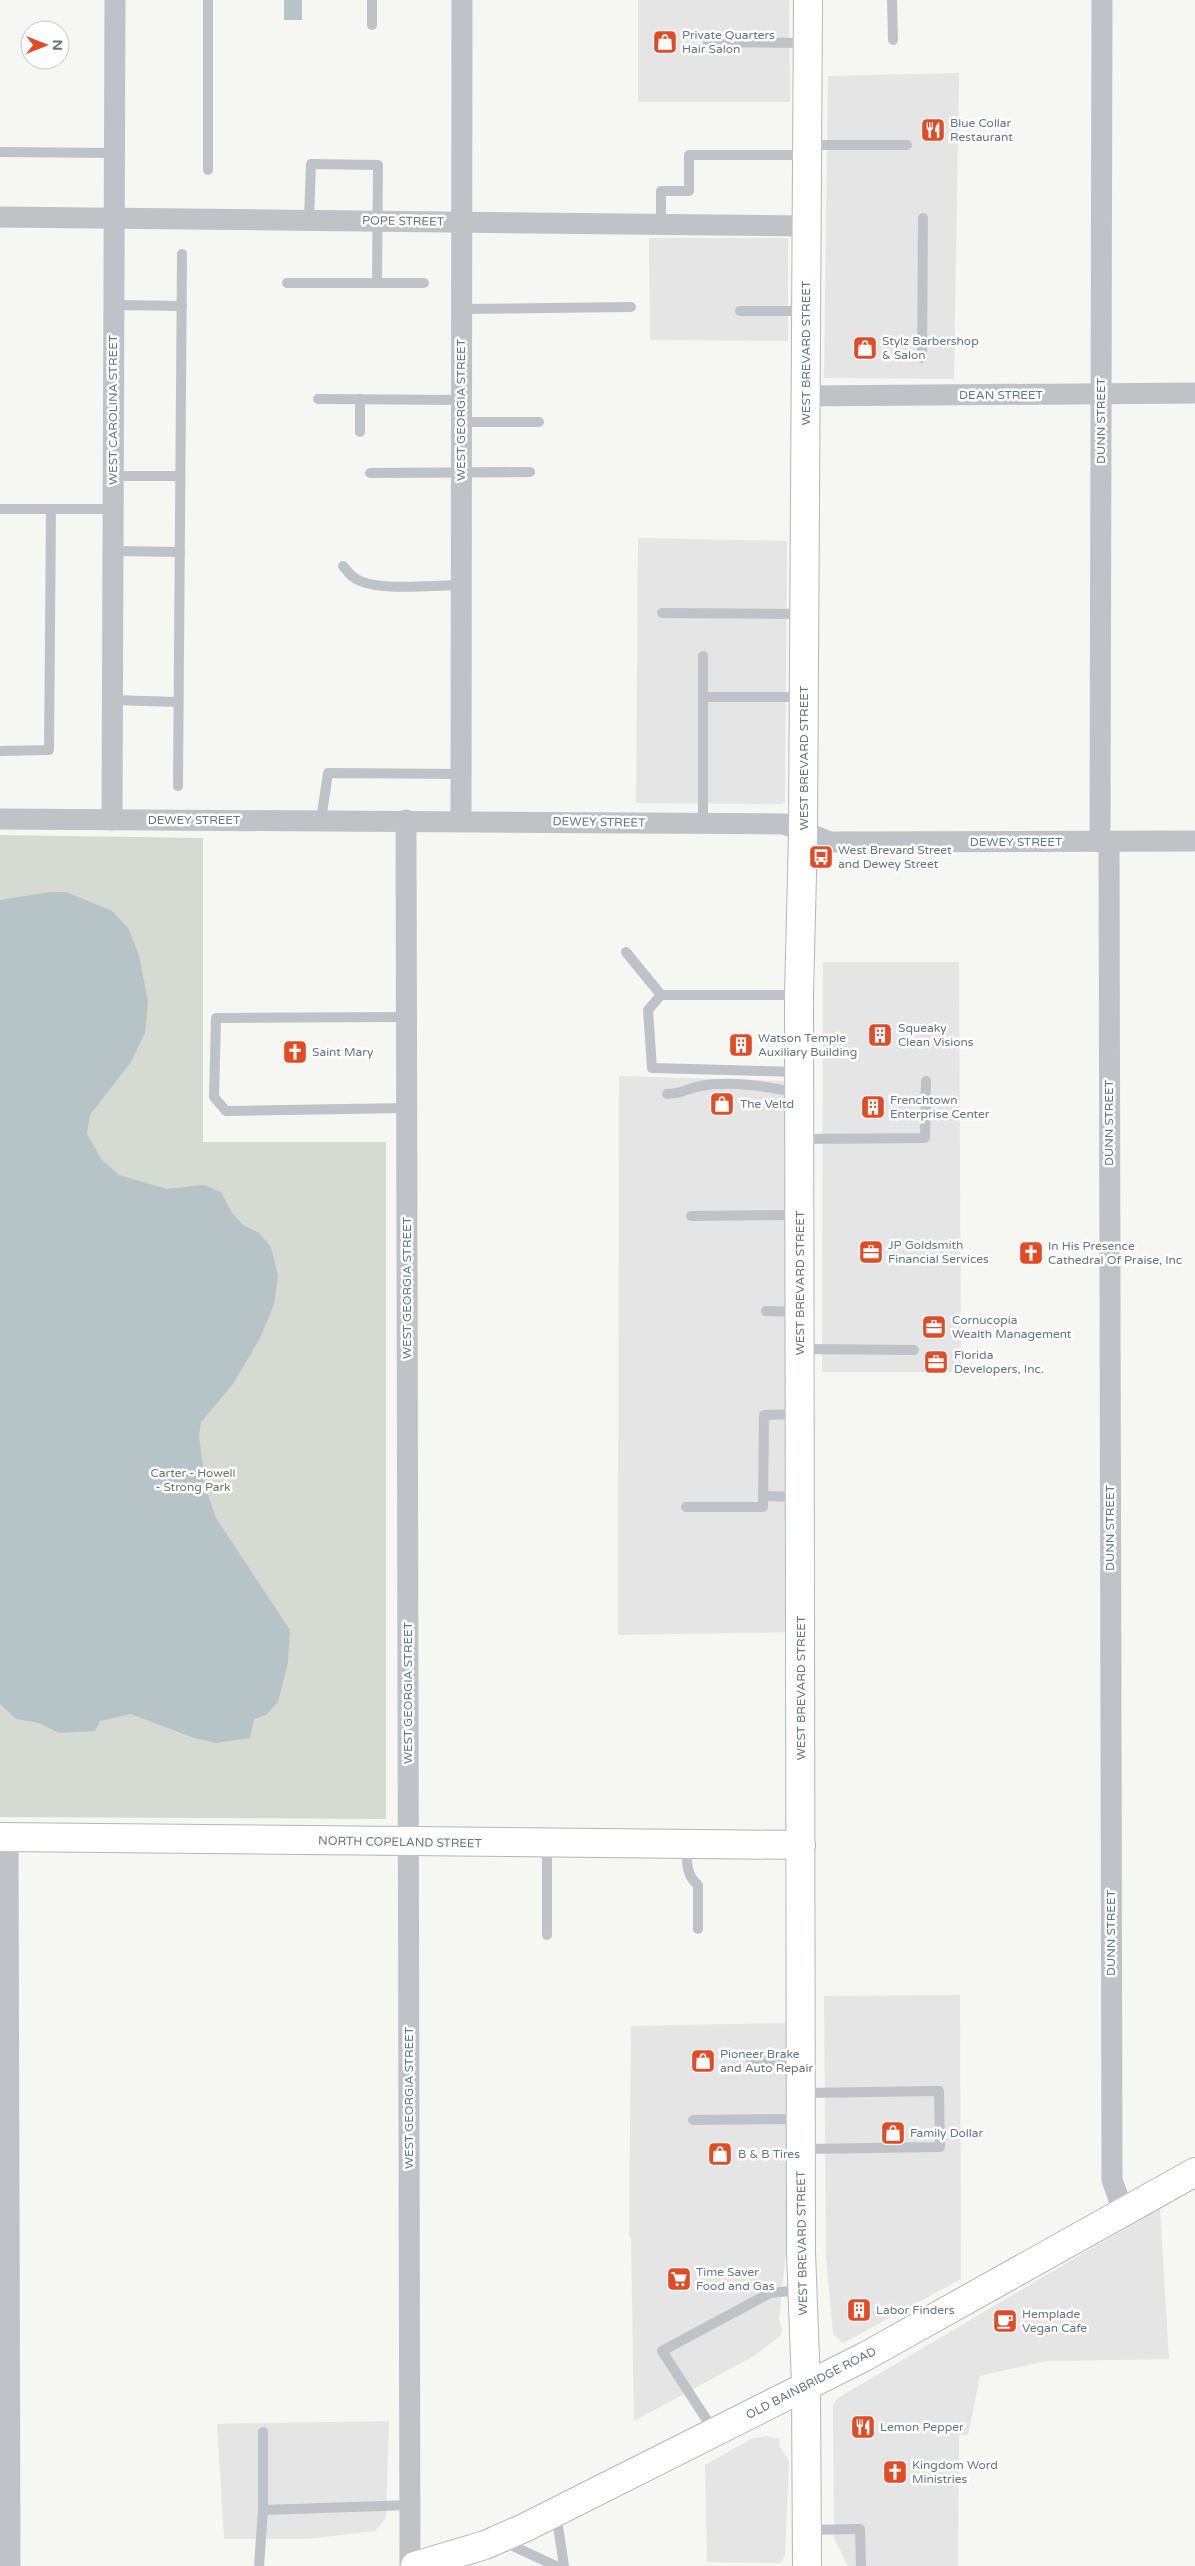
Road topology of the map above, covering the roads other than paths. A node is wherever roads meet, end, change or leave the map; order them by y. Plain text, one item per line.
1 (115, 0) edge
2 (208, 0) edge
3 (372, 0) edge
4 (462, 0) edge
5 (808, 0) edge
6 (892, 0) edge
7 (1102, 0) edge
8 (372, 25) dead end
9 (892, 40) dead end
10 (708, 42) dead end
11 (808, 43) junction
12 (906, 145) dead end
13 (807, 150) junction
14 (0, 152) edge
15 (115, 153) junction
16 (208, 170) dead end
17 (0, 216) edge
18 (114, 218) junction
19 (923, 218) dead end
20 (309, 220) junction
21 (378, 221) junction
22 (462, 222) junction
23 (661, 224) junction
24 (807, 226) junction
25 (182, 254) dead end
26 (287, 283) dead end
27 (377, 283) junction
28 (424, 283) dead end
29 (114, 305) junction
30 (182, 306) junction
31 (632, 307) dead end
32 (462, 309) junction
33 (740, 311) dead end
34 (806, 311) junction
35 (922, 358) dead end
36 (1195, 393) edge
37 (1101, 394) junction
38 (806, 396) junction
39 (318, 399) dead end
40 (360, 399) junction
41 (462, 400) junction
42 (462, 422) junction
43 (539, 422) dead end
44 (360, 432) dead end
45 (530, 472) dead end
46 (370, 473) dead end
47 (461, 473) junction
48 (113, 476) junction
49 (180, 476) junction
50 (0, 509) edge
51 (51, 509) junction
52 (113, 509) junction
53 (113, 551) junction
54 (180, 552) junction
55 (343, 566) dead end
56 (461, 585) junction
57 (662, 613) dead end
58 (805, 614) junction
59 (704, 656) dead end
60 (704, 697) junction
61 (804, 697) junction
62 (112, 700) junction
63 (178, 702) junction
64 (0, 751) edge
65 (460, 774) junction
66 (178, 786) dead end
67 (0, 819) edge
68 (112, 820) junction
69 (321, 820) junction
70 (406, 820) junction
71 (460, 820) junction
72 (703, 823) junction
73 (803, 833) junction
74 (1195, 840) edge
75 (1105, 842) junction
76 (626, 952) dead end
77 (661, 995) junction
78 (799, 996) junction
79 (407, 1017) junction
80 (926, 1081) dead end
81 (800, 1082) junction
82 (667, 1094) dead end
83 (407, 1108) junction
84 (800, 1139) junction
85 (800, 1215) junction
86 (690, 1216) dead end
87 (766, 1311) dead end
88 (800, 1312) junction
89 (800, 1349) junction
90 (914, 1350) dead end
91 (800, 1414) junction
92 (763, 1496) junction
93 (801, 1497) junction
94 (686, 1507) dead end
95 (4, 1838) edge
96 (408, 1842) junction
97 (547, 1843) junction
98 (687, 1844) junction
99 (801, 1845) junction
100 (698, 1929) dead end
101 (547, 1935) dead end
102 (751, 2061) dead end
103 (801, 2061) junction
104 (801, 2106) junction
105 (693, 2120) dead end
106 (801, 2149) junction
107 (1195, 2172) edge
108 (1124, 2213) junction
109 (5, 2273) edge
110 (802, 2290) junction
111 (5, 2310) edge
112 (806, 2385) junction
113 (714, 2431) junction
114 (263, 2432) dead end
115 (410, 2505) junction
116 (263, 2510) junction
117 (556, 2512) junction
118 (807, 2530) junction
119 (499, 2540) junction
120 (10, 2566) edge
121 (259, 2566) edge
122 (410, 2566) edge
123 (415, 2566) edge
124 (556, 2566) edge
125 (564, 2566) edge
126 (807, 2566) edge
127 (861, 2566) edge

1 - 15 street, WEST CAROLINA STREET
2 - 16 lane
3 - 8 lane
4 - 22 street, WEST GEORGIA STREET
5 - 11 street, WEST BREVARD STREET
6 - 9 lane
7 - 37 street, DUNN STREET
10 - 11 lane
11 - 13 street, WEST BREVARD STREET
12 - 13 lane
13 - 23 lane
13 - 24 street, WEST BREVARD STREET
14 - 15 lane
15 - 18 street, WEST CAROLINA STREET
17 - 18 street, POPE STREET
18 - 20 street, POPE STREET
18 - 29 street, WEST CAROLINA STREET
19 - 35 lane
20 - 21 street, POPE STREET
20 - 21 lane
21 - 22 street, POPE STREET
21 - 27 lane
22 - 23 street, POPE STREET
22 - 32 street, WEST GEORGIA STREET
23 - 24 street, POPE STREET
24 - 34 street, WEST BREVARD STREET
25 - 30 lane
26 - 27 lane
27 - 28 lane
29 - 30 lane
29 - 48 street, WEST CAROLINA STREET
30 - 49 lane
31 - 32 lane
32 - 41 street, WEST GEORGIA STREET
33 - 34 lane
34 - 38 street, WEST BREVARD STREET
36 - 37 street, DEAN STREET
37 - 38 street, DEAN STREET
37 - 75 street, DUNN STREET
38 - 58 street, WEST BREVARD STREET
39 - 40 lane
40 - 41 lane
40 - 44 lane
41 - 42 street, WEST GEORGIA STREET
42 - 43 lane
42 - 47 street, WEST GEORGIA STREET
45 - 47 lane
46 - 47 lane
47 - 56 street, WEST GEORGIA STREET
48 - 49 lane
48 - 52 street, WEST CAROLINA STREET
49 - 54 lane
50 - 51 lane
51 - 52 lane
51 - 64 lane
52 - 53 street, WEST CAROLINA STREET
53 - 54 lane
53 - 62 street, WEST CAROLINA STREET
54 - 63 lane
55 - 56 lane
56 - 65 street, WEST GEORGIA STREET
57 - 58 lane
58 - 61 street, WEST BREVARD STREET
59 - 60 lane
60 - 61 lane
60 - 72 lane
61 - 73 street, WEST BREVARD STREET
62 - 63 lane
62 - 68 street, WEST CAROLINA STREET
63 - 66 lane
65 - 69 lane
65 - 71 street, WEST GEORGIA STREET
67 - 68 street, DEWEY STREET
68 - 69 street, DEWEY STREET
69 - 70 street, DEWEY STREET
70 - 71 street, DEWEY STREET
70 - 79 street, WEST GEORGIA STREET
71 - 72 street, DEWEY STREET
72 - 73 street, DEWEY STREET
73 - 75 street, DEWEY STREET
73 - 78 street, WEST BREVARD STREET
74 - 75 street, DEWEY STREET
75 - 108 street, DUNN STREET
76 - 77 lane
77 - 78 lane
77 - 81 lane
78 - 81 street, WEST BREVARD STREET
79 - 83 street, WEST GEORGIA STREET
79 - 83 lane
80 - 84 lane
81 - 82 lane
81 - 84 street, WEST BREVARD STREET
83 - 96 street, WEST GEORGIA STREET
84 - 85 street, WEST BREVARD STREET
85 - 86 lane
85 - 88 street, WEST BREVARD STREET
87 - 88 lane
88 - 89 street, WEST BREVARD STREET
89 - 90 lane
89 - 91 street, WEST BREVARD STREET
91 - 92 lane
91 - 93 street, WEST BREVARD STREET
92 - 93 lane
92 - 94 lane
93 - 99 street, WEST BREVARD STREET
95 - 96 street, NORTH COPELAND STREET
95 - 109 street
96 - 97 street, NORTH COPELAND STREET
96 - 115 street, WEST GEORGIA STREET
97 - 98 street, NORTH COPELAND STREET
97 - 101 lane
98 - 99 street, NORTH COPELAND STREET
98 - 100 lane
99 - 103 street, WEST BREVARD STREET
102 - 103 lane
103 - 104 street, WEST BREVARD STREET
104 - 105 lane
104 - 106 street, WEST BREVARD STREET
104 - 106 lane
106 - 110 street, WEST BREVARD STREET
107 - 108 street, OLD BAINBRIDGE ROAD
108 - 112 street, OLD BAINBRIDGE ROAD
109 - 111 street
110 - 112 street, WEST BREVARD STREET
110 - 113 lane
111 - 120 street
112 - 113 street, OLD BAINBRIDGE ROAD
112 - 118 street, WEST BREVARD STREET
113 - 117 street, OLD BAINBRIDGE ROAD
114 - 116 lane
115 - 116 lane
115 - 122 street, WEST GEORGIA STREET
116 - 121 lane
117 - 119 street, OLD BAINBRIDGE ROAD
117 - 125 lane
118 - 126 street, WEST BREVARD STREET
118 - 127 lane
119 - 123 street, OLD BAINBRIDGE ROAD
119 - 124 lane

